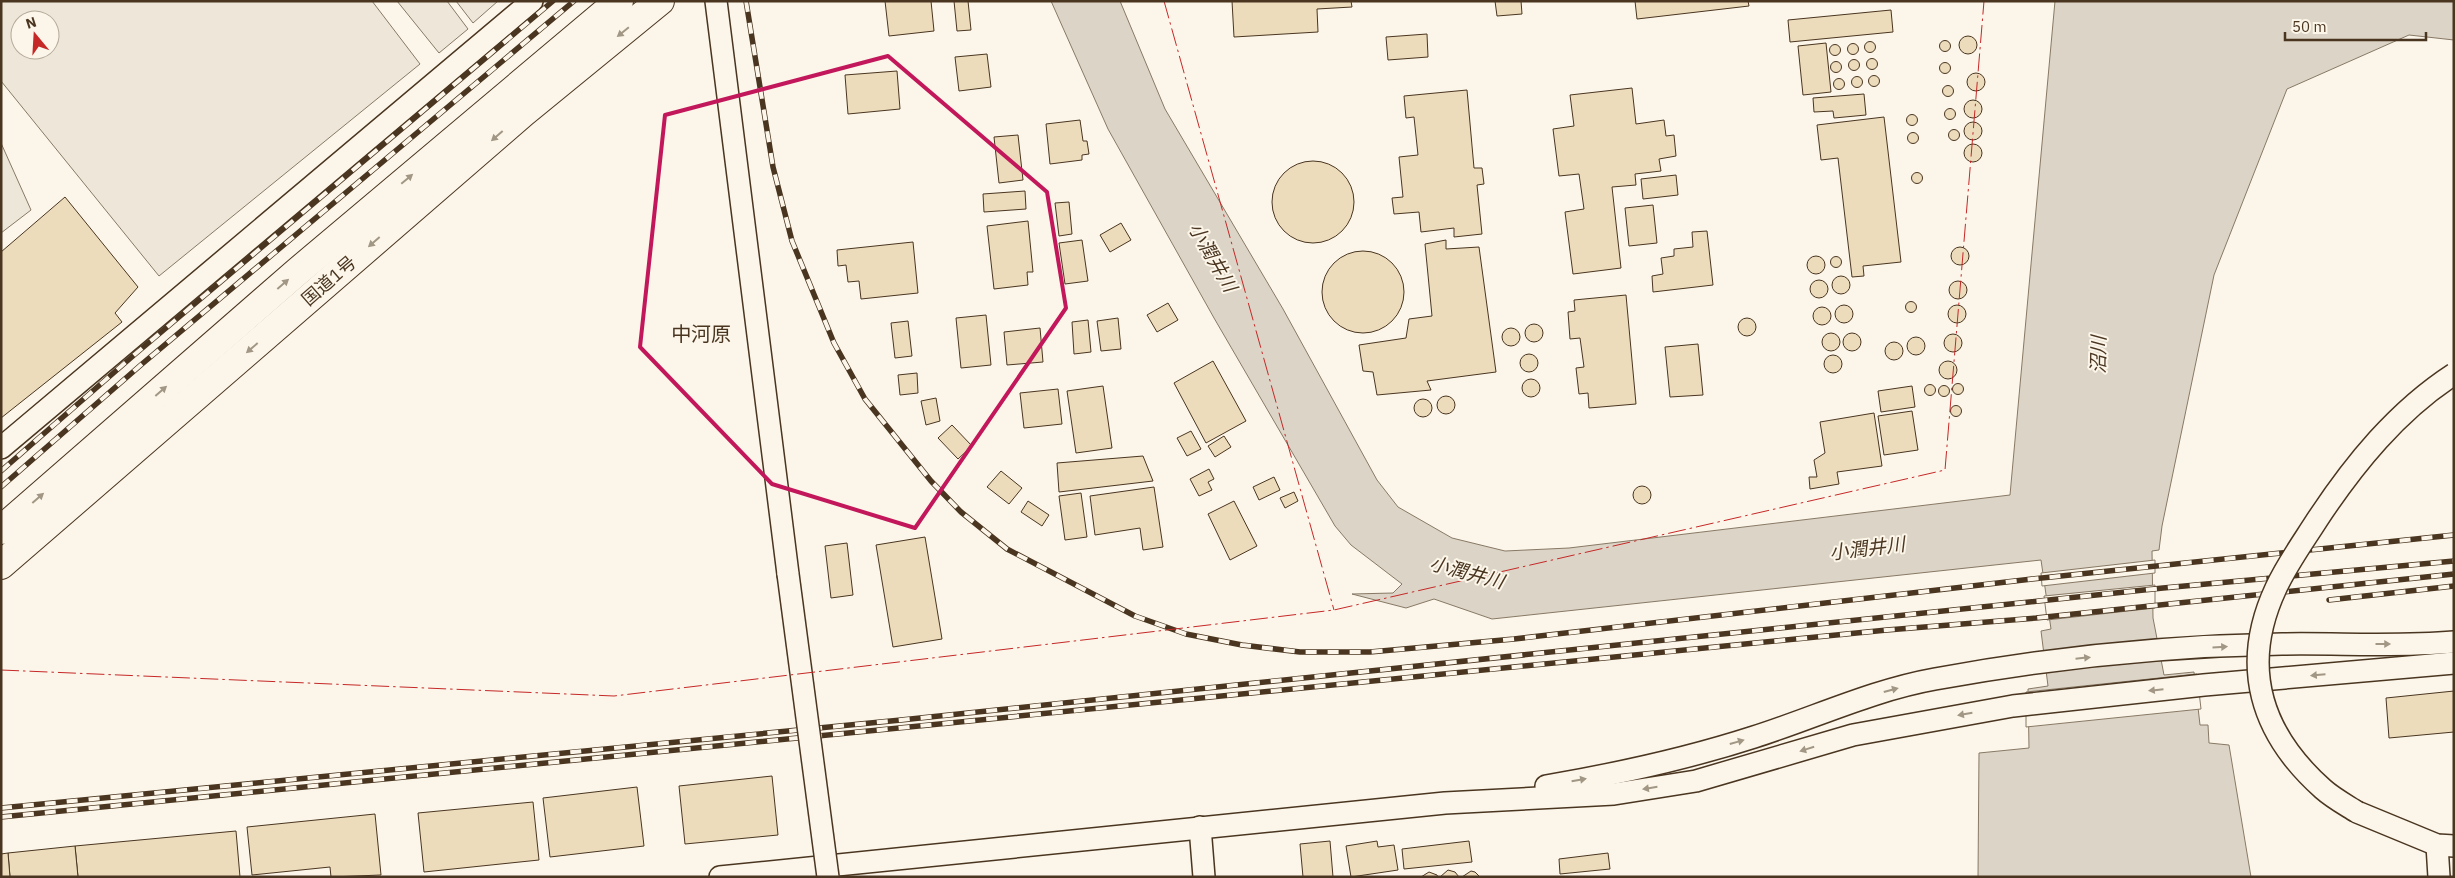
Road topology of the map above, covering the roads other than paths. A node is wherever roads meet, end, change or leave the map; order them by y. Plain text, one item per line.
1 (532, 1) edge
2 (619, 1) edge
3 (660, 1) edge
4 (716, 1) edge
5 (2454, 374) edge
6 (1, 448) edge
7 (1, 530) edge
8 (1, 564) edge
9 (2454, 642) edge
10 (2454, 663) edge
11 (1445, 802) junction
12 (1200, 827) junction
13 (2446, 845) edge
14 (720, 877) edge
15 (828, 877) edge
16 (1204, 877) edge
17 (2439, 877) edge

1 - 6 street
7 -> 2 highway, 国道1号
3 -> 8 highway, 国道1号
4 - 15 street, bridge
5 - 13 street, bridge
11 -> 9 street
10 -> 11 street
11 - 12 street
12 - 14 street
12 - 16 street
13 - 17 street

